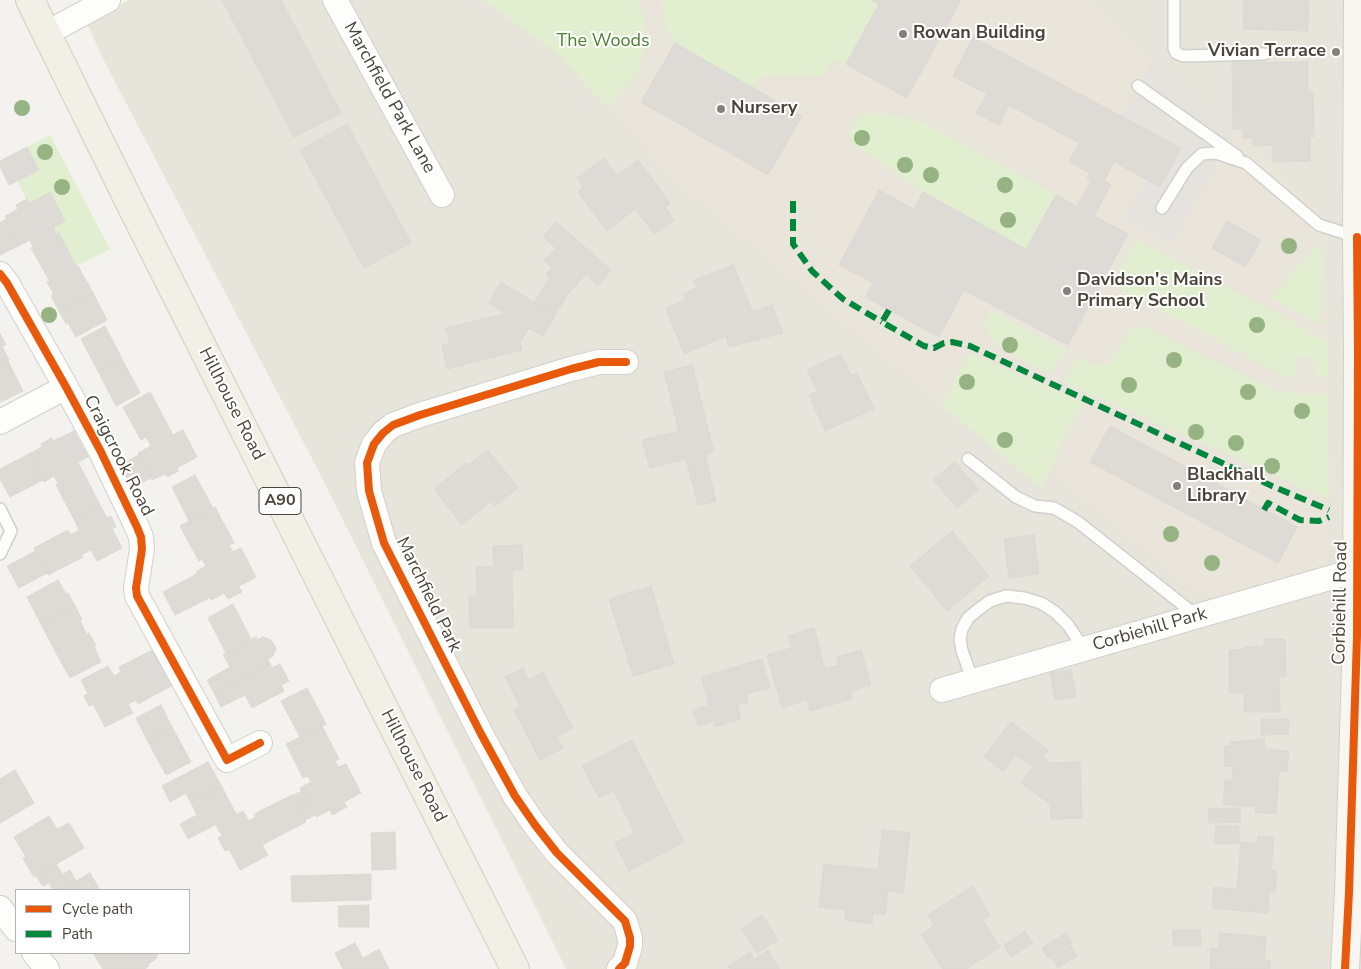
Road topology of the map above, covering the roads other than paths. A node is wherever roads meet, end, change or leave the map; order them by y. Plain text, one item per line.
1 (30, 0) edge
2 (108, 0) edge
3 (335, 0) edge
4 (1174, 0) edge
5 (1358, 0) edge
6 (47, 33) junction
7 (1264, 54) dead end
8 (1138, 86) dead end
9 (1246, 162) junction
10 (442, 195) dead end
11 (1162, 208) dead end
12 (1357, 237) junction
13 (0, 274) edge
14 (626, 362) dead end
15 (66, 387) junction
16 (0, 422) edge
17 (968, 459) dead end
18 (0, 509) edge
19 (0, 554) edge
20 (1357, 570) junction
21 (1197, 616) junction
22 (1359, 636) edge
23 (1084, 649) junction
24 (973, 681) junction
25 (942, 690) dead end
26 (260, 743) dead end
27 (0, 908) edge
28 (15, 928) edge
29 (35, 954) edge
30 (47, 969) edge
31 (515, 969) edge
32 (619, 969) edge
33 (1345, 969) edge

1 - 6 main road, Hillhouse Road / A90
2 - 6 street
3 - 10 street, Marchfield Park Lane
4 - 7 lane
5 - 12 street, Corbiehill Road
6 - 31 main road, Hillhouse Road / A90
8 - 9 lane
9 - 11 lane
9 - 12 lane
12 - 20 street, Corbiehill Road
13 - 15 street, Craigcrook Road
14 - 32 street, Marchfield Park
15 - 16 street
15 - 26 street, Craigcrook Road
17 - 21 lane
18 - 19 lane
20 - 21 street, Corbiehill Park
20 - 22 street, Corbiehill Road
21 - 23 street, Corbiehill Park
22 - 33 street, Corbiehill Road
23 - 24 street, Corbiehill Park
23 - 24 lane
24 - 25 street, Corbiehill Park
27 - 28 street
29 - 30 street

